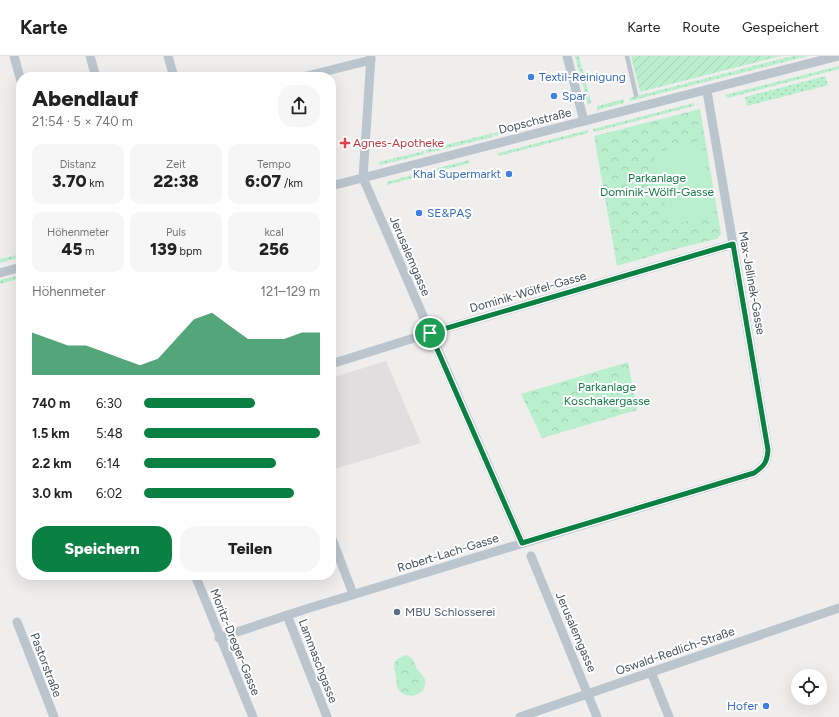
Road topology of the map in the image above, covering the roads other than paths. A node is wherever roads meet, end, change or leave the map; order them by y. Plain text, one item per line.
1 (14, 56) edge
2 (90, 56) edge
3 (168, 56) edge
4 (567, 56) edge
5 (627, 56) edge
6 (838, 56) edge
7 (371, 58) edge
8 (18, 72) edge
9 (95, 72) edge
10 (173, 72) edge
11 (320, 72) edge
12 (706, 91) junction
13 (636, 95) dead end
14 (584, 122) junction
15 (363, 178) junction
16 (336, 185) edge
17 (733, 244) junction
18 (16, 268) edge
19 (0, 273) edge
20 (430, 333) junction
21 (336, 362) edge
22 (754, 473) joint
23 (522, 543) junction
24 (336, 549) edge
25 (531, 556) dead end
26 (197, 580) edge
27 (353, 594) junction
28 (839, 608) edge
29 (287, 615) junction
30 (17, 622) dead end
31 (219, 638) junction
32 (651, 672) junction
33 (588, 693) junction
34 (54, 717) edge
35 (252, 717) edge
36 (327, 717) edge
37 (520, 717) edge
38 (597, 717) edge
39 (669, 717) edge

1 - 8 street
2 - 9 street
3 - 10 street
4 - 14 street
5 - 13 lane
6 - 12 street, Dopschstraße
7 - 11 street
7 - 15 street, Jerusalemgasse
12 - 14 street, Dopschstraße
12 - 17 street, Max-Jellinek-Gasse
14 - 15 street, Dopschstraße
15 - 16 street, Dopschstraße
15 - 20 street, Jerusalemgasse
17 - 20 street, Dominik-Wölfel-Gasse
17 - 22 street, Max-Jellinek-Gasse
18 - 19 street
20 - 21 street, Dominik-Wölfel-Gasse
20 - 23 street, Jerusalemgasse
22 - 23 street, Robert-Lach-Gasse
23 - 27 street, Robert-Lach-Gasse
24 - 27 street
25 - 33 street, Jerusalemgasse
26 - 31 street, Moritz-Dreger-Gasse
27 - 29 street, Robert-Lach-Gasse
28 - 32 street, Oswald-Redlich-Straße
29 - 31 street, Robert-Lach-Gasse
29 - 36 street, Lammaschgasse
30 - 34 street, Pastorstraße
31 - 35 street, Moritz-Dreger-Gasse
32 - 33 street, Oswald-Redlich-Straße
32 - 39 street
33 - 37 street, Oswald-Redlich-Straße
33 - 38 street, Jerusalemgasse

